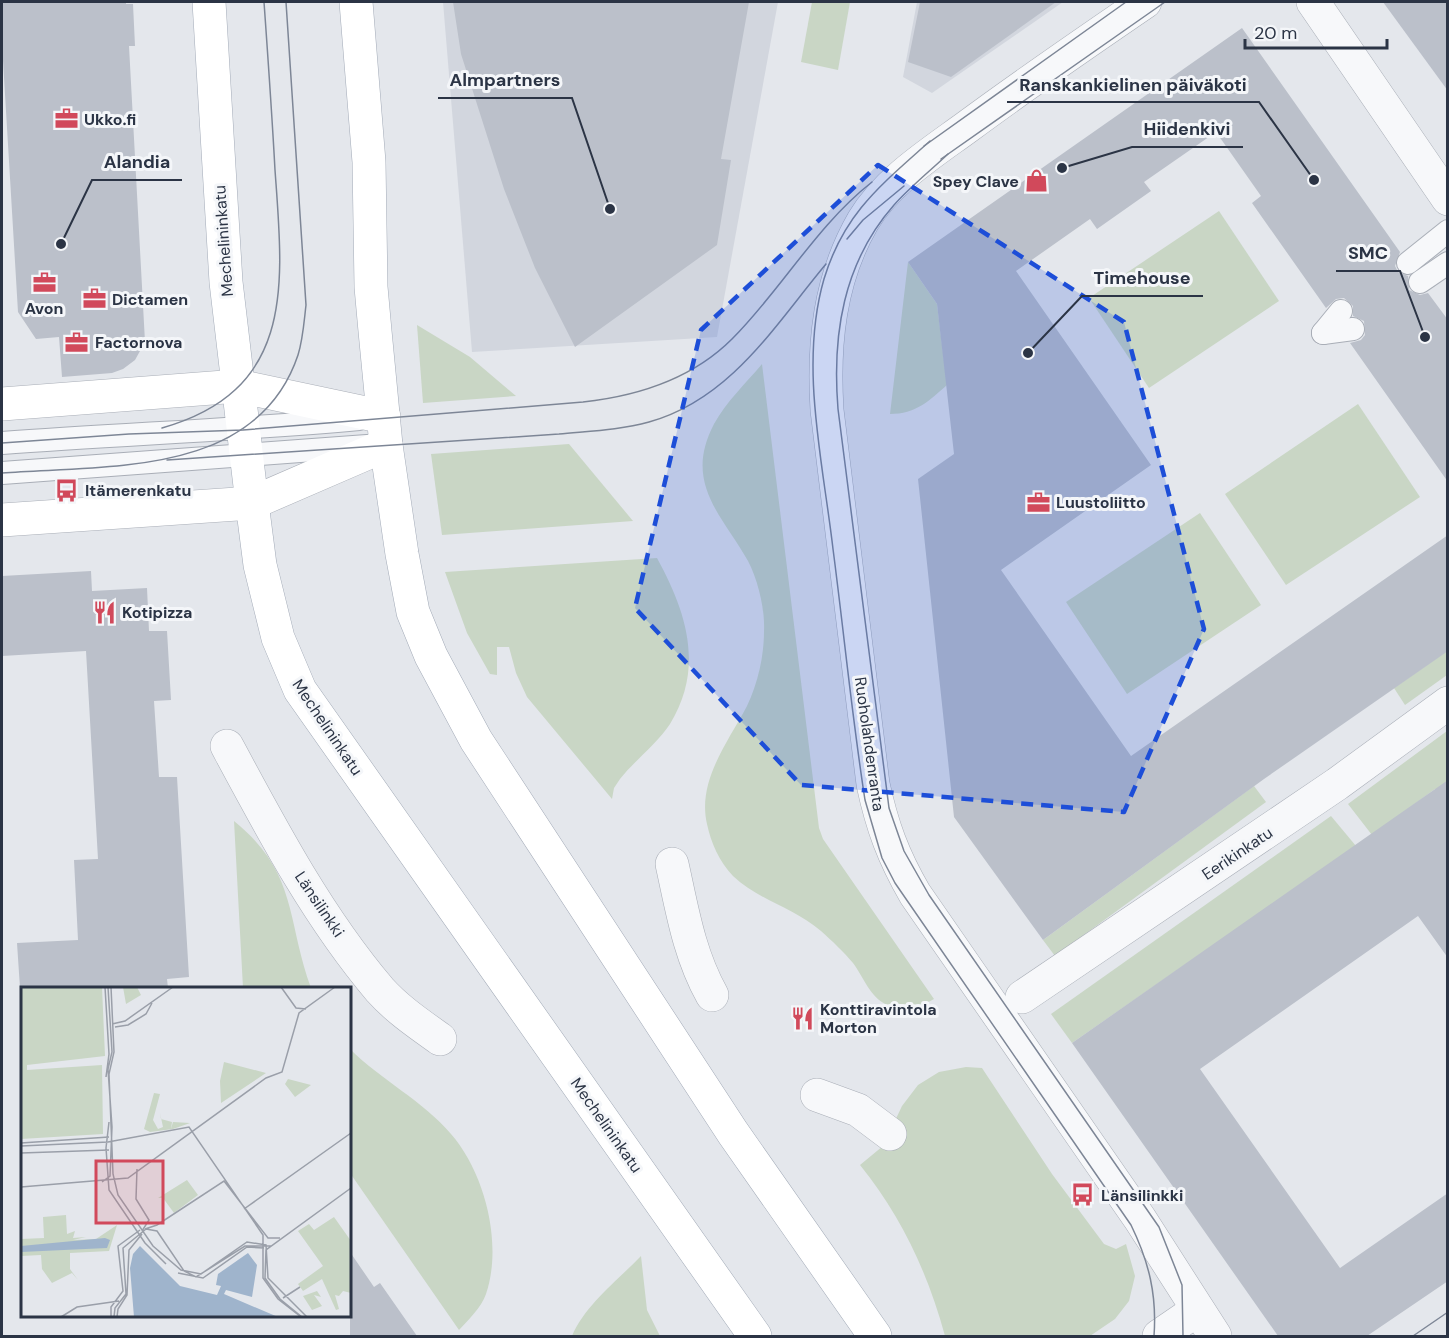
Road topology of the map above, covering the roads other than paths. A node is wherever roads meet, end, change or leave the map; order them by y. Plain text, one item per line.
1 (209, 2) edge
2 (356, 2) edge
3 (1145, 2) edge
4 (1313, 2) edge
5 (1448, 199) edge
6 (1448, 231) edge
7 (1448, 263) edge
8 (238, 386) junction
9 (2, 404) edge
10 (385, 431) junction
11 (245, 442) junction
12 (2, 443) edge
13 (2, 473) edge
14 (252, 503) junction
15 (2, 520) edge
16 (1448, 703) edge
17 (227, 746) dead end
18 (672, 864) dead end
19 (712, 995) dead end
20 (1022, 997) dead end
21 (440, 1039) dead end
22 (817, 1095) dead end
23 (891, 1134) dead end
24 (1197, 1310) junction
25 (755, 1336) edge
26 (875, 1336) edge
27 (1159, 1336) edge
28 (1215, 1336) edge

1 - 8 main road, Mechelininkatu
2 - 10 main road
3 - 24 street, Ruoholahdenranta
4 - 5 street
6 - 7 lane
8 - 9 main road
8 - 10 main road
8 - 11 main road, Mechelininkatu
10 - 11 lane
10 - 14 main road
10 - 26 main road
11 - 12 lane
11 - 13 lane
11 - 14 main road, Mechelininkatu
14 - 15 main road
14 - 25 main road, Mechelininkatu
16 - 20 street, Eerikinkatu
17 - 21 street, Länsilinkki
18 - 19 street
22 - 23 street
24 - 27 street
24 - 28 street, Ruoholahdenranta

